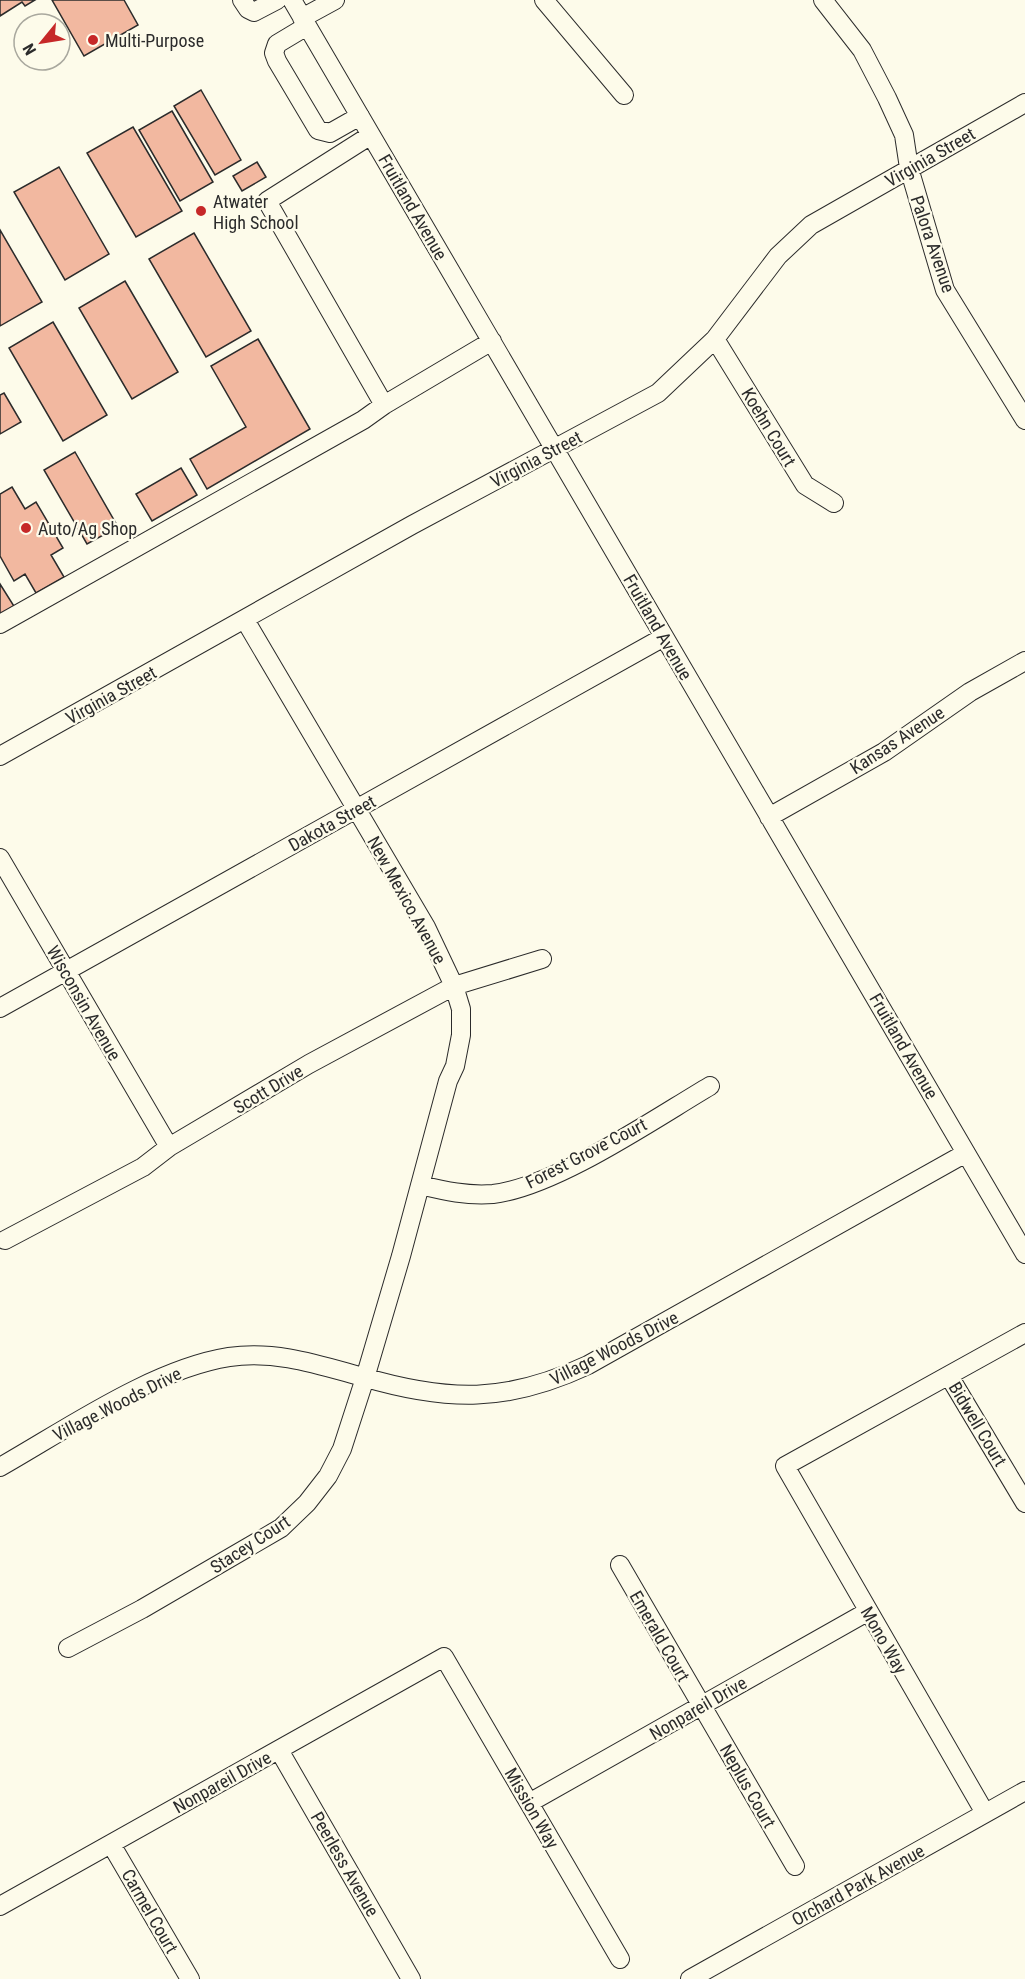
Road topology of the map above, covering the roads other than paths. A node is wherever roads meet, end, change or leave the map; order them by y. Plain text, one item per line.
1 (242, 0) edge
2 (277, 0) edge
3 (292, 0) edge
4 (335, 0) edge
5 (544, 0) edge
6 (833, 3) edge
7 (305, 22) junction
8 (624, 95) dead end
9 (1025, 103) edge
10 (360, 116) junction
11 (371, 135) junction
12 (909, 168) junction
13 (715, 339) junction
14 (492, 341) junction
15 (384, 405) junction
16 (1025, 420) edge
17 (555, 449) junction
18 (834, 503) dead end
19 (245, 620) junction
20 (0, 624) edge
21 (664, 637) junction
22 (1025, 661) edge
23 (0, 756) edge
24 (357, 809) junction
25 (769, 817) junction
26 (0, 858) edge
27 (542, 959) dead end
28 (66, 972) junction
29 (454, 986) junction
30 (0, 1008) edge
31 (710, 1086) dead end
32 (169, 1147) junction
33 (966, 1153) junction
34 (420, 1185) junction
35 (5, 1240) dead end
36 (1025, 1254) edge
37 (1025, 1333) edge
38 (949, 1376) junction
39 (365, 1378) junction
40 (0, 1467) edge
41 (1025, 1503) edge
42 (620, 1566) dead end
43 (867, 1612) junction
44 (68, 1648) dead end
45 (444, 1657) joint
46 (701, 1706) junction
47 (279, 1750) junction
48 (1025, 1791) edge
49 (529, 1803) junction
50 (985, 1813) junction
51 (111, 1844) junction
52 (795, 1866) dead end
53 (0, 1906) edge
54 (620, 1959) dead end
55 (190, 1979) edge
56 (411, 1979) edge
57 (690, 1979) edge

1 - 2 street
3 - 7 street, Fruitland Avenue
4 - 7 street
5 - 8 street
6 - 12 street, Palora Avenue
7 - 10 street, Fruitland Avenue
7 - 10 street
9 - 12 street, Virginia Street
10 - 11 street, Fruitland Avenue
11 - 14 street, Fruitland Avenue
11 - 15 street
12 - 13 street, Virginia Street
12 - 16 street, Palora Avenue
13 - 17 street, Virginia Street
13 - 18 street, Koehn Court
14 - 15 street
14 - 17 street, Fruitland Avenue
15 - 20 street
17 - 19 street, Virginia Street
17 - 21 street, Fruitland Avenue
19 - 23 street, Virginia Street
19 - 24 street, New Mexico Avenue
21 - 24 street, Dakota Street
21 - 25 street, Fruitland Avenue
22 - 25 street, Kansas Avenue
24 - 28 street, Dakota Street
24 - 29 street, New Mexico Avenue
25 - 33 street, Fruitland Avenue
26 - 28 street, Wisconsin Avenue
27 - 29 street, Scott Drive
28 - 30 street, Dakota Street
28 - 32 street, Wisconsin Avenue
29 - 32 street, Scott Drive
29 - 34 street, New Mexico Avenue
31 - 34 street, Forest Grove Court
32 - 35 street, Scott Drive
33 - 36 street, Fruitland Avenue
33 - 39 street, Village Woods Drive
34 - 39 street, New Mexico Avenue
37 - 38 street
38 - 41 street, Bidwell Court
38 - 43 street, Mono Way
39 - 40 street, Village Woods Drive
39 - 44 street, Stacey Court
42 - 46 street, Emerald Court
43 - 46 street, Nonpareil Drive
43 - 50 street, Mono Way
45 - 47 street, Nonpareil Drive
45 - 49 street, Mission Way
46 - 49 street, Nonpareil Drive
46 - 52 street, Neplus Court
47 - 51 street, Nonpareil Drive
47 - 56 street, Peerless Avenue
48 - 50 street, Orchard Park Avenue
49 - 54 street, Mission Way
50 - 57 street, Orchard Park Avenue
51 - 53 street, Nonpareil Drive
51 - 55 street, Carmel Court

